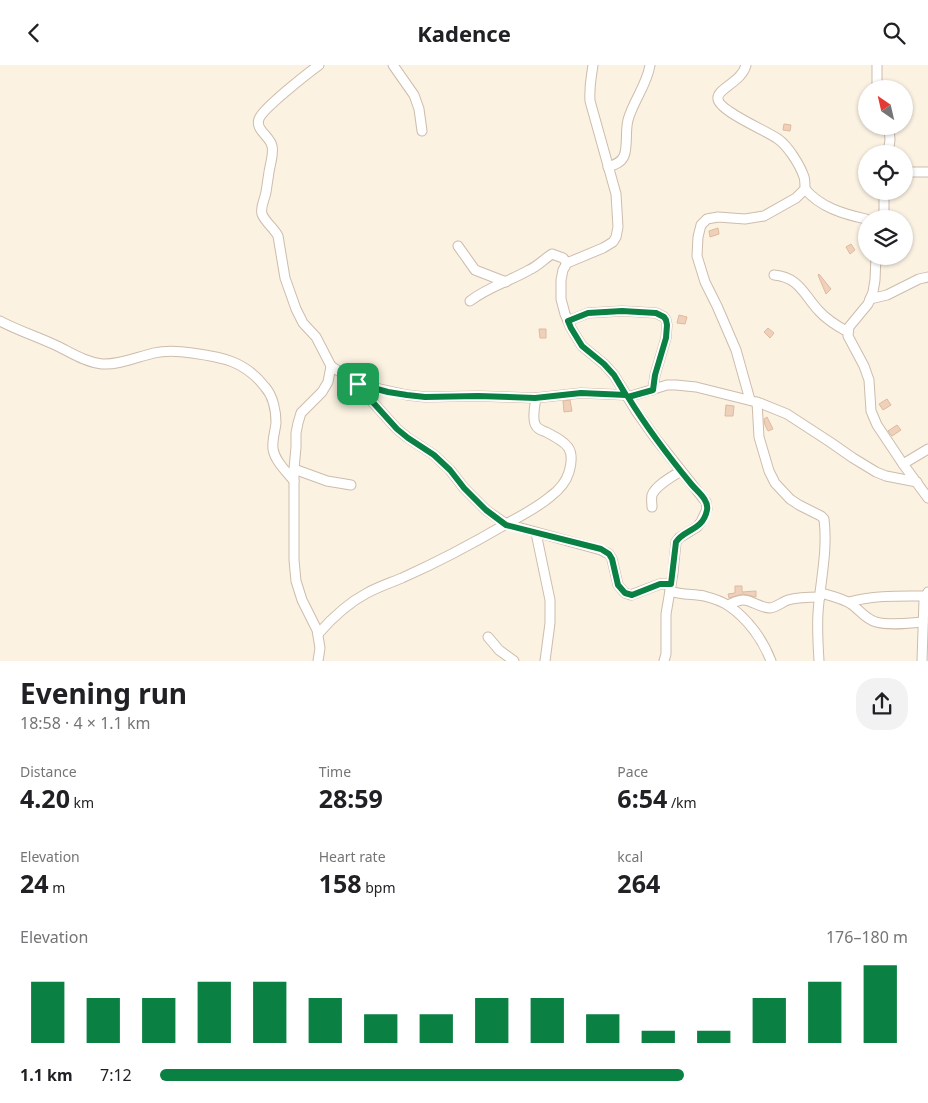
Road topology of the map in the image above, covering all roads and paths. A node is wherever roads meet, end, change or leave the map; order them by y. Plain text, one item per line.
1 (319, 65) edge
2 (393, 65) edge
3 (593, 65) edge
4 (650, 65) edge
5 (746, 65) edge
6 (876, 65) edge
7 (877, 80) edge
8 (422, 131) dead end
9 (608, 167) junction
10 (913, 172) edge
11 (928, 172) edge
12 (805, 189) junction
13 (858, 217) edge
14 (458, 246) dead end
15 (567, 263) junction
16 (876, 265) edge
17 (774, 275) dead end
18 (928, 277) edge
19 (506, 282) junction
20 (870, 299) junction
21 (470, 301) dead end
22 (0, 321) edge
23 (568, 321) junction
24 (848, 332) junction
25 (331, 365) junction
26 (358, 384) junction
27 (653, 390) junction
28 (627, 396) junction
29 (536, 397) junction
30 (754, 401) junction
31 (928, 449) edge
32 (903, 464) junction
33 (294, 469) junction
34 (681, 471) junction
35 (294, 481) junction
36 (917, 482) junction
37 (351, 485) dead end
38 (928, 498) edge
39 (652, 507) dead end
40 (506, 525) junction
41 (536, 533) junction
42 (670, 587) junction
43 (927, 594) edge
44 (821, 595) junction
45 (849, 602) junction
46 (728, 605) junction
47 (923, 622) junction
48 (318, 634) junction
49 (488, 637) dead end
50 (924, 660) edge
51 (318, 661) edge
52 (514, 661) edge
53 (545, 661) edge
54 (664, 661) edge
55 (771, 661) edge
56 (819, 661) edge

1 - 25 street
2 - 8 street
3 - 9 street
4 - 9 street
5 - 12 street
6 - 7 street
9 - 15 street
10 - 11 street
12 - 13 street
12 - 30 street
14 - 19 street
15 - 19 street
15 - 23 street
16 - 20 street
17 - 24 street
18 - 20 street
19 - 21 street
20 - 24 street
22 - 35 street
23 - 27 street
23 - 28 street
24 - 32 street
25 - 26 street
25 - 33 street
26 - 29 street
26 - 40 street
27 - 28 street
27 - 30 street
28 - 29 street
28 - 34 street
29 - 40 street
30 - 36 street
30 - 44 street
31 - 32 street
32 - 36 street
33 - 35 street
33 - 37 street
34 - 39 street
34 - 42 street
35 - 48 street
36 - 38 street
40 - 41 street
40 - 48 street
41 - 42 street
41 - 53 street
42 - 46 street
42 - 54 street
43 - 45 street
43 - 47 street
44 - 45 street
44 - 46 street
44 - 56 street
45 - 47 street
46 - 55 street
47 - 50 street
48 - 51 street
49 - 52 street

